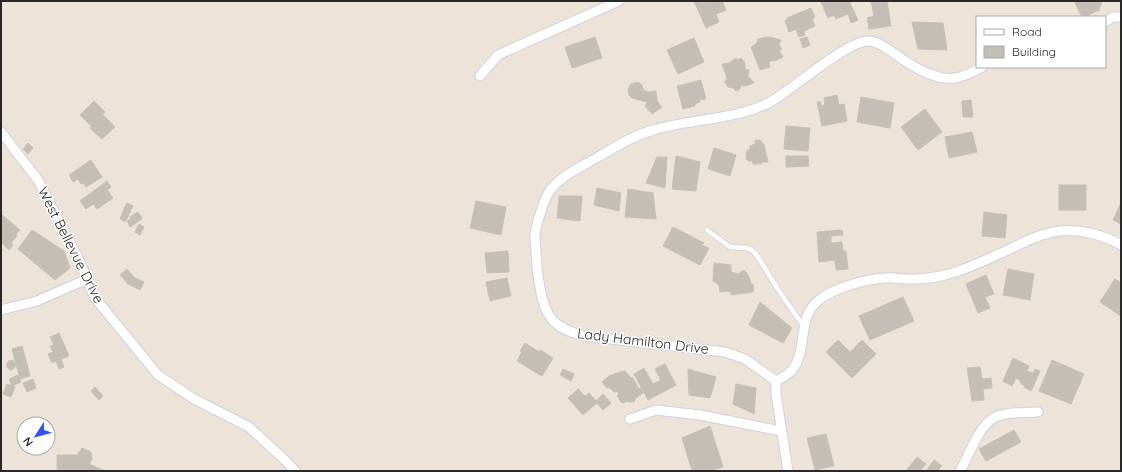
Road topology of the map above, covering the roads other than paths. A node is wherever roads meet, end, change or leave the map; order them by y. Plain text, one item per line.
1 (619, 1) edge
2 (1121, 16) edge
3 (1106, 21) edge
4 (980, 68) edge
5 (480, 76) dead end
6 (1, 132) edge
7 (707, 230) dead end
8 (1121, 246) edge
9 (87, 279) junction
10 (1, 310) edge
11 (804, 327) junction
12 (776, 381) junction
13 (1038, 412) dead end
14 (630, 419) dead end
15 (781, 431) junction
16 (294, 471) edge
17 (788, 471) edge
18 (960, 471) edge

1 - 5 street
2 - 3 street
4 - 12 street, Lady Hamilton Drive
6 - 9 street, West Bellevue Drive
7 - 11 lane
8 - 11 street
9 - 10 street
9 - 16 street, West Bellevue Drive
11 - 12 street
12 - 15 street
13 - 18 street
14 - 15 street
15 - 17 street

